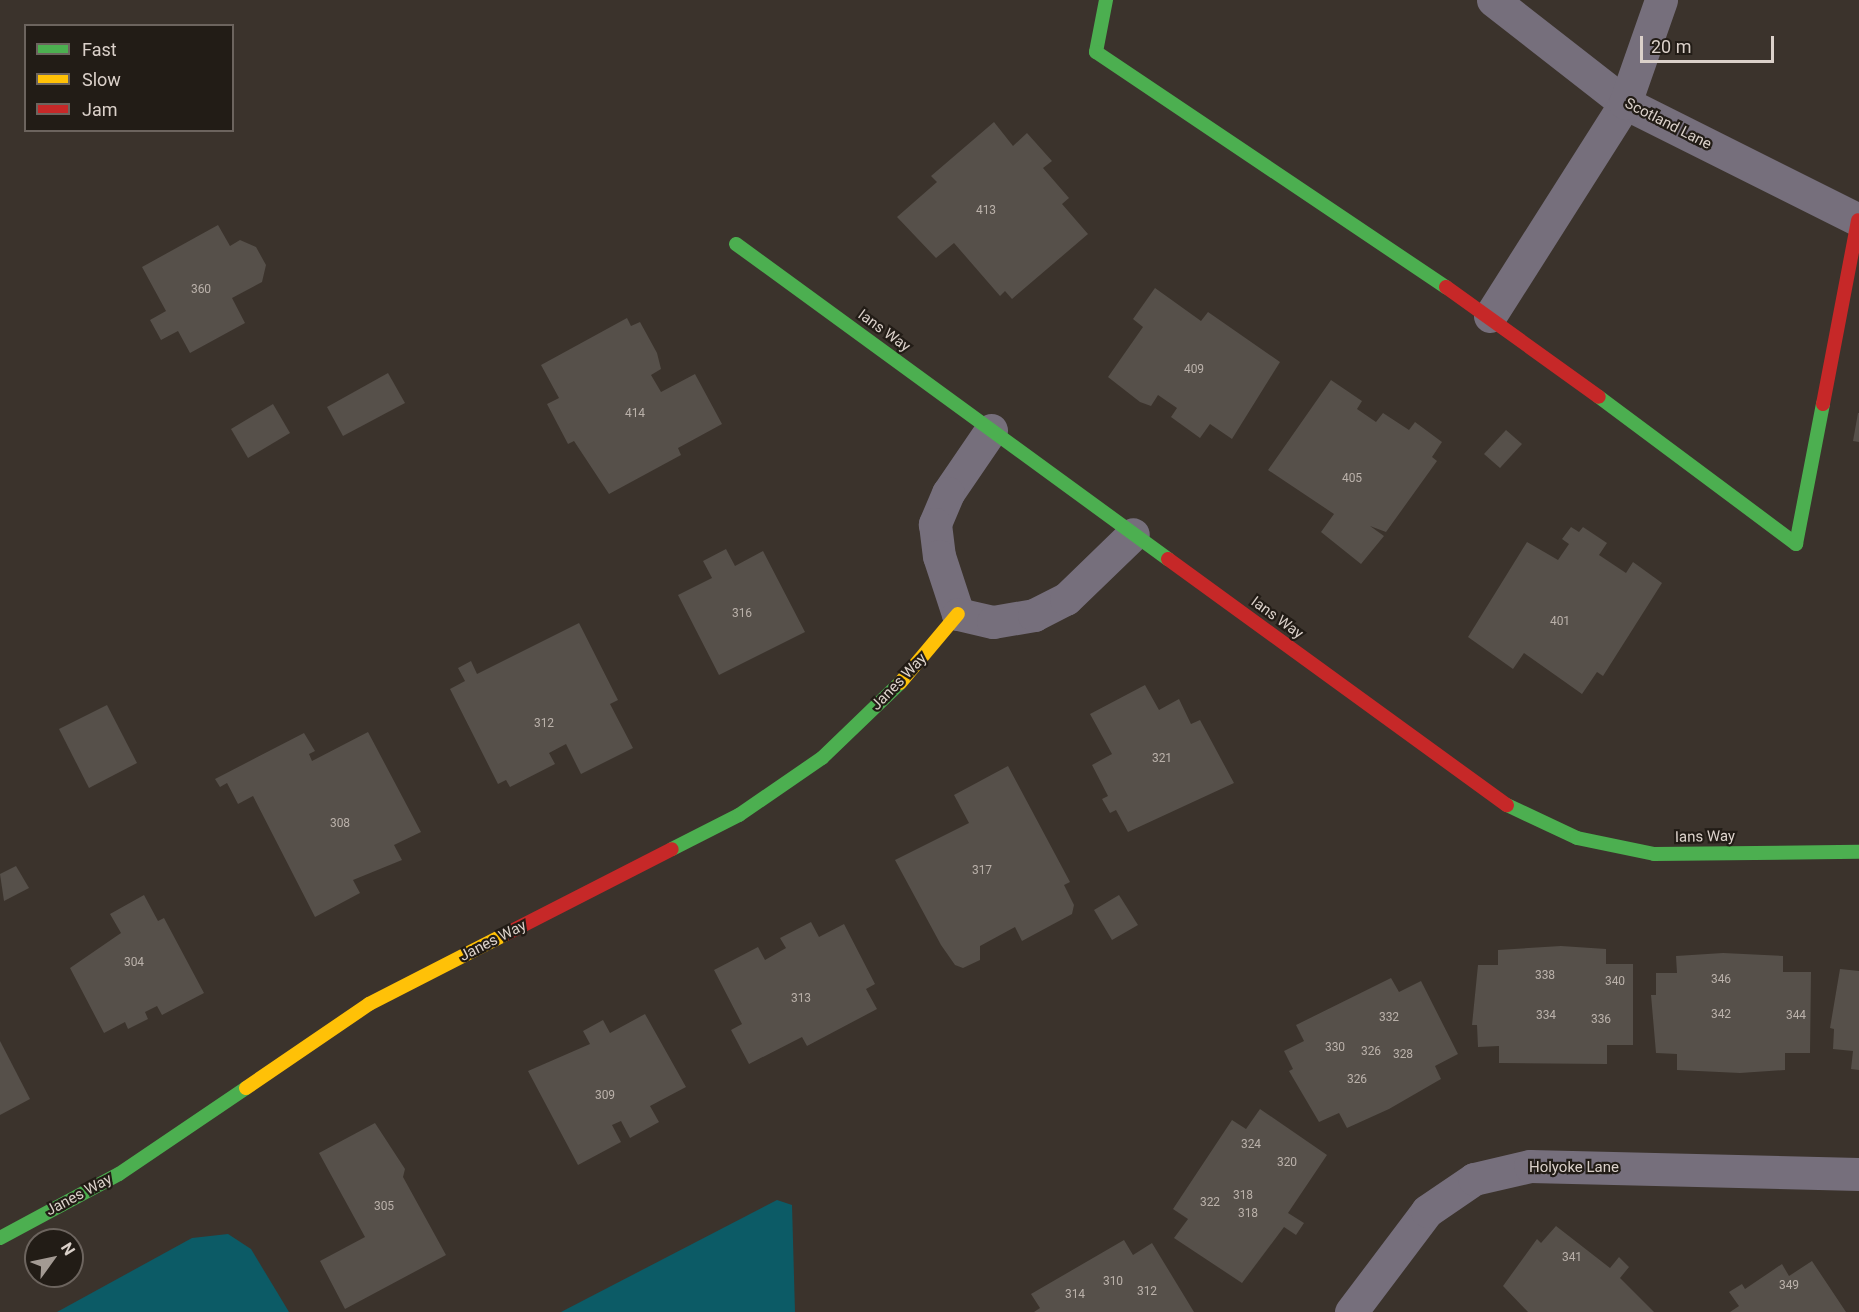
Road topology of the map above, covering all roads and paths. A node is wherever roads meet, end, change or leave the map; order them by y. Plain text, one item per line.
1 (1106, 0) edge
2 (1493, 0) edge
3 (1661, 0) edge
4 (1625, 103) junction
5 (1858, 220) edge
6 (736, 244) dead end
7 (1490, 316) junction
8 (991, 430) junction
9 (1133, 534) junction
10 (958, 614) junction
11 (1859, 852) edge
12 (1859, 1174) edge
13 (0, 1238) edge
14 (1351, 1312) edge

1 - 7 street
2 - 4 street, Scotland Lane
3 - 4 street
4 - 5 street, Scotland Lane
4 - 7 street
5 - 7 street
6 - 8 street, Ians Way
8 - 9 street, Ians Way
8 - 10 street
9 - 10 street
9 - 11 street, Ians Way
10 - 13 street, Janes Way
12 - 14 street, Holyoke Lane

